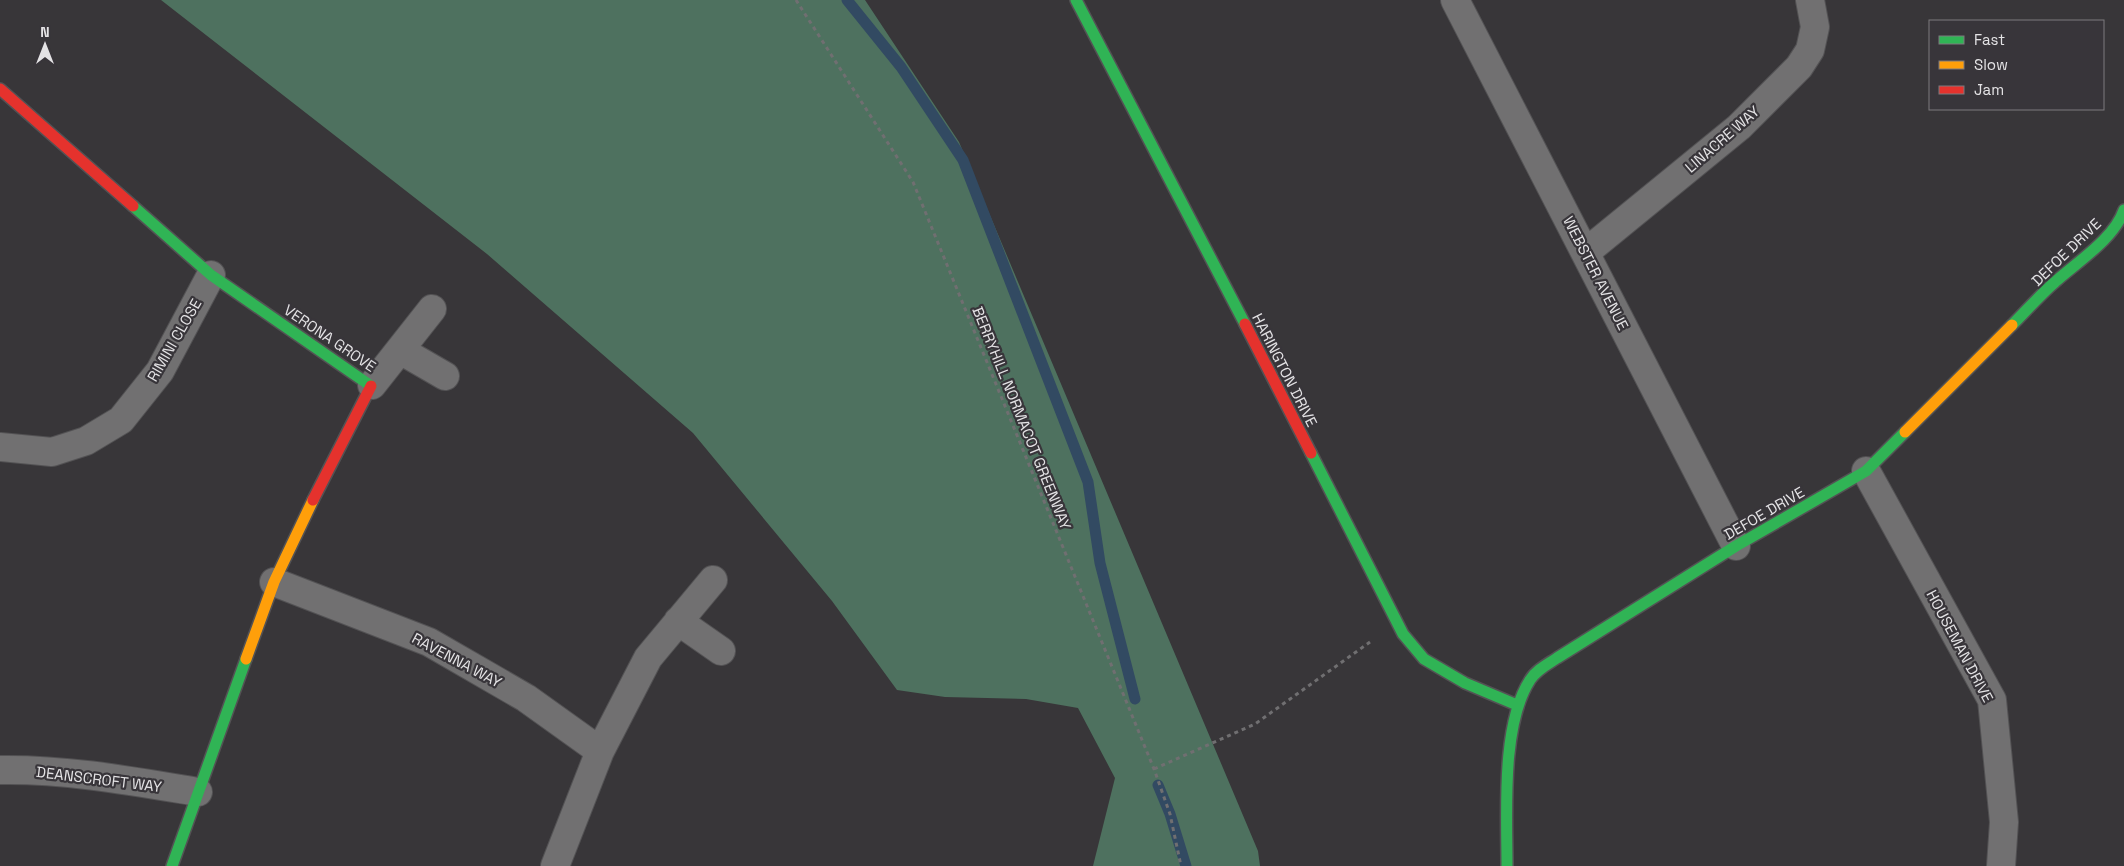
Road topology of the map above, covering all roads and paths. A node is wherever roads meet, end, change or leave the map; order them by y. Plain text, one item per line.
1 (796, 0) edge
2 (1076, 0) edge
3 (1455, 0) edge
4 (1810, 0) edge
5 (0, 89) edge
6 (2124, 210) edge
7 (1586, 252) junction
8 (211, 275) junction
9 (432, 309) dead end
10 (400, 350) junction
11 (445, 376) dead end
12 (372, 385) junction
13 (0, 447) edge
14 (1866, 471) junction
15 (1736, 546) junction
16 (713, 580) dead end
17 (274, 582) junction
18 (678, 621) junction
19 (1398, 623) junction
20 (721, 651) dead end
21 (1517, 705) junction
22 (600, 751) junction
23 (1154, 769) junction
24 (0, 770) edge
25 (198, 792) junction
26 (172, 866) edge
27 (556, 866) edge
28 (1181, 866) edge
29 (1507, 866) edge
30 (2000, 866) edge

1 - 23 path, BERRYHILL NORMACOT GREENWAY
2 - 19 street, HARINGTON DRIVE
3 - 7 street, WEBSTER AVENUE
4 - 7 street, LINACRE WAY
5 - 8 street, VERONA GROVE
6 - 14 street, DEFOE DRIVE
7 - 15 street, WEBSTER AVENUE
8 - 12 street, VERONA GROVE
8 - 13 street, RIMINI CLOSE
9 - 10 street
10 - 11 street
10 - 12 street
12 - 17 street, VERONA GROVE
14 - 15 street, DEFOE DRIVE
14 - 30 street, HOUSEMAN DRIVE
15 - 21 street, DEFOE DRIVE
16 - 18 street
17 - 22 street, RAVENNA WAY
17 - 25 street, VERONA GROVE
18 - 20 street
18 - 22 street
19 - 21 street, HARINGTON DRIVE
19 - 23 path
21 - 29 street, DEFOE DRIVE
22 - 27 street
23 - 28 path, BERRYHILL NORMACOT GREENWAY
24 - 25 street, DEANSCROFT WAY
25 - 26 street, VERONA GROVE

